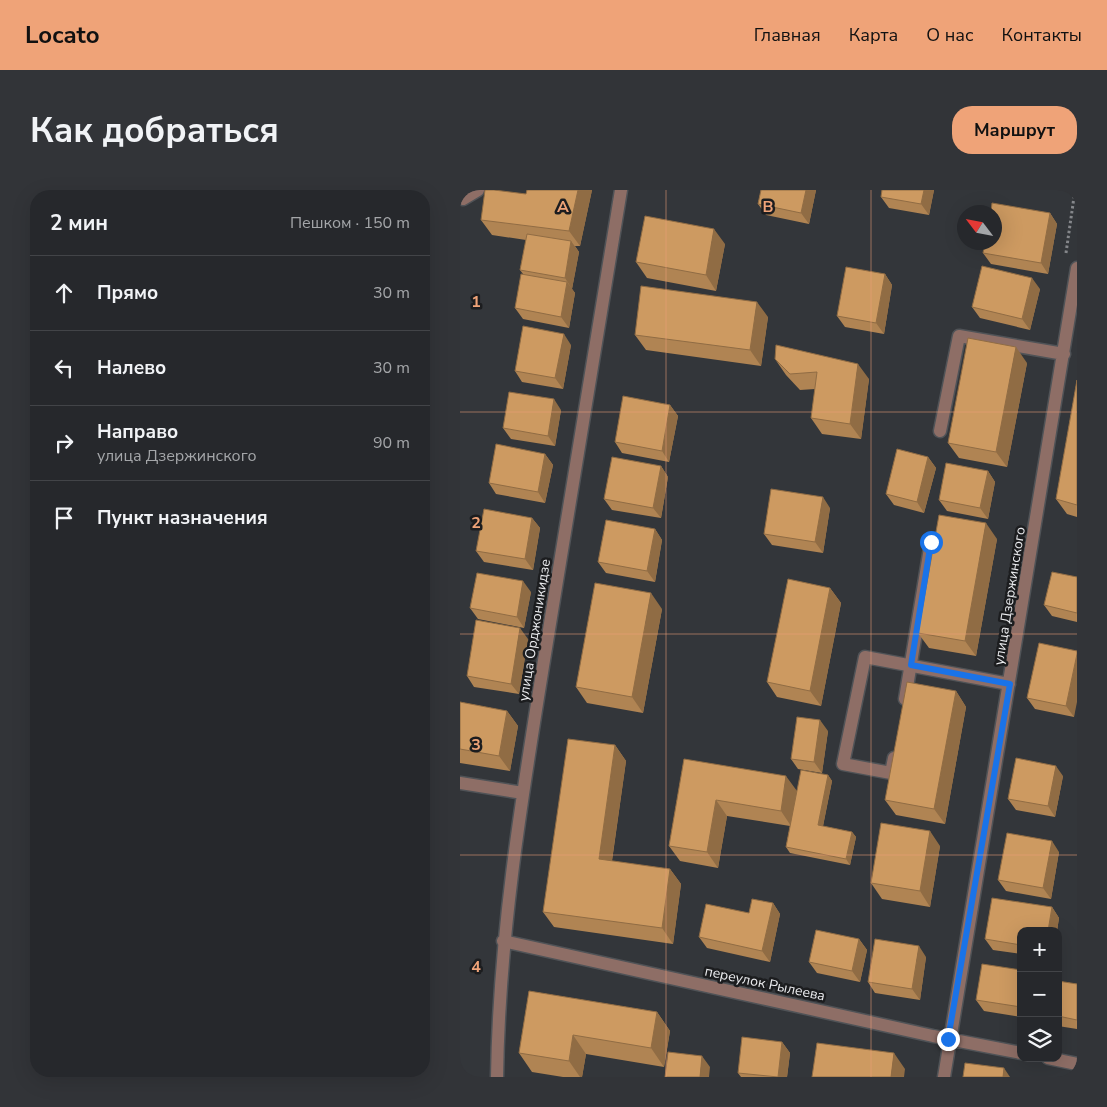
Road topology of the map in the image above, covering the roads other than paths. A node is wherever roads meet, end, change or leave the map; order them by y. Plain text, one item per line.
1 (478, 190) edge
2 (621, 190) edge
3 (463, 199) dead end
4 (1077, 268) edge
5 (1064, 354) junction
6 (940, 431) dead end
7 (931, 542) dead end
8 (911, 665) junction
9 (1010, 684) junction
10 (903, 710) edge
11 (896, 746) edge
12 (460, 783) edge
13 (523, 793) junction
14 (503, 941) junction
15 (948, 1039) junction
16 (1017, 1052) edge
17 (1062, 1061) edge
18 (1077, 1064) edge
19 (497, 1077) edge
20 (944, 1077) edge

1 - 3 street
2 - 13 street, улица Орджоникидзе
4 - 5 street, улица Дзержинского
5 - 6 street
5 - 9 street, улица Дзержинского
7 - 8 street
8 - 9 street
8 - 10 street
8 - 11 street
9 - 15 street, улица Дзержинского
12 - 13 street
13 - 14 street, улица Орджоникидзе
14 - 15 street, переулок Рылеева
14 - 19 street, улица Орджоникидзе
15 - 16 street, переулок Рылеева
15 - 20 street, улица Дзержинского
17 - 18 street

